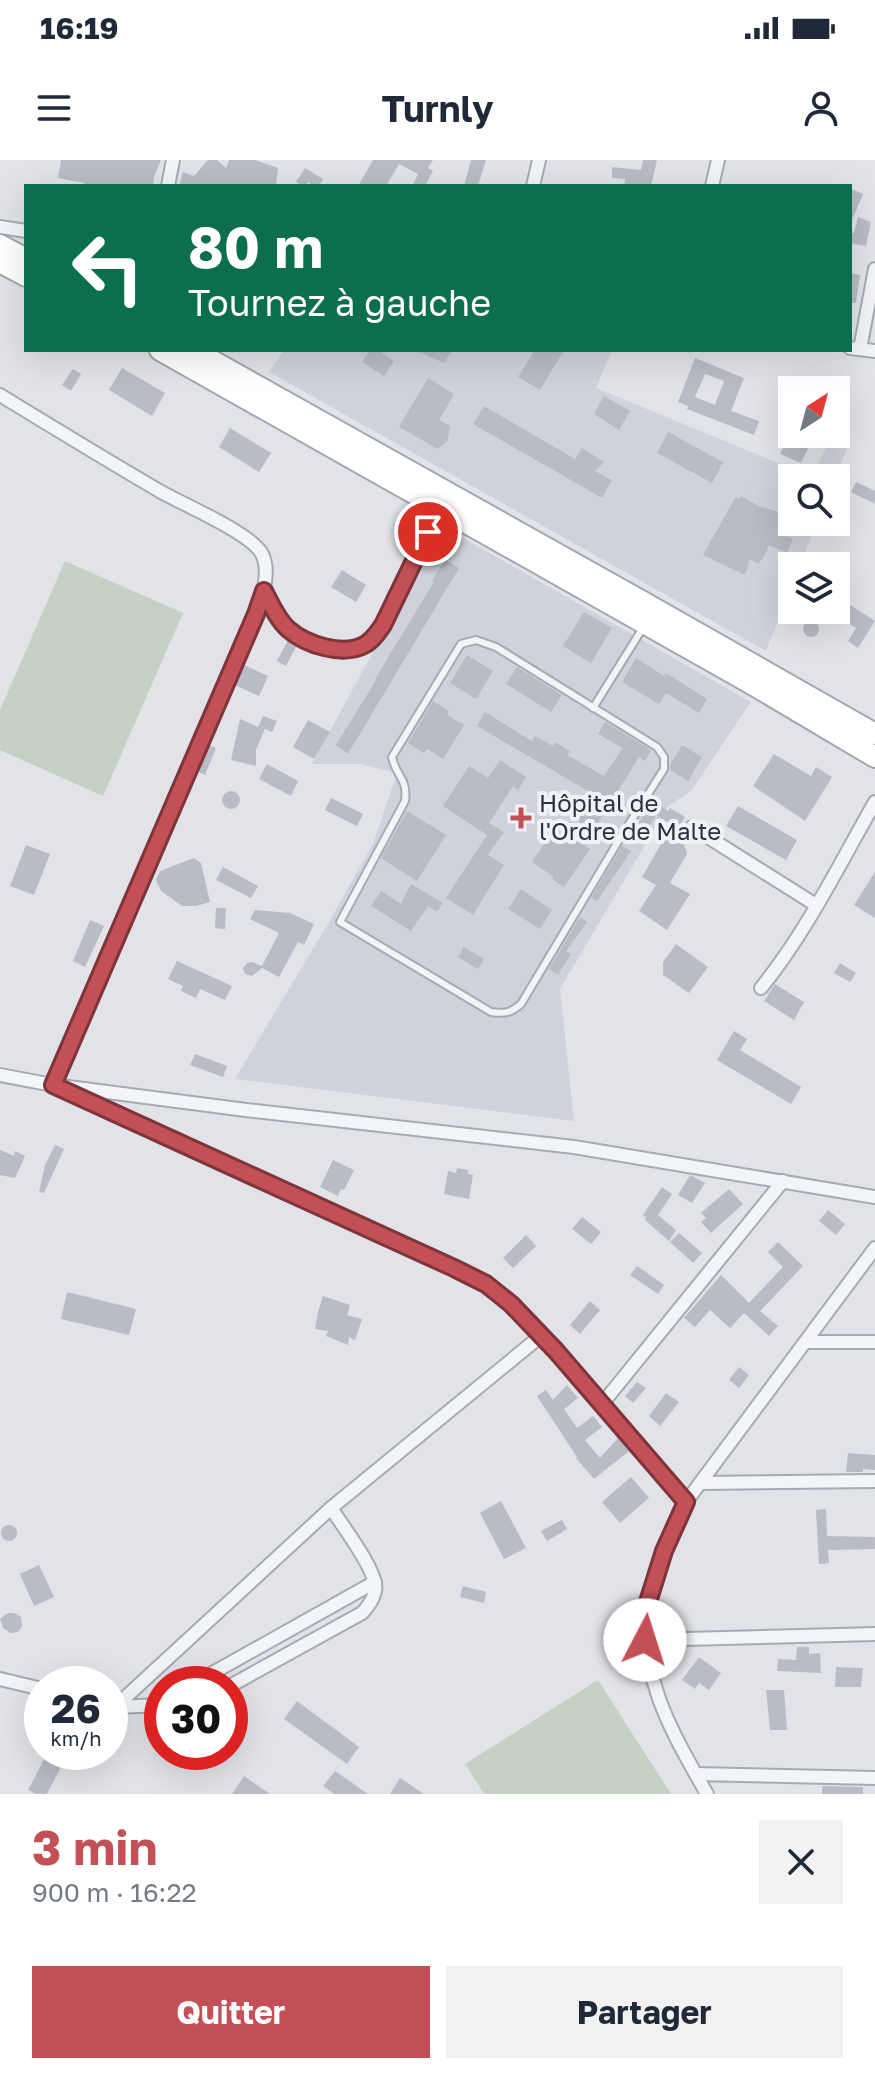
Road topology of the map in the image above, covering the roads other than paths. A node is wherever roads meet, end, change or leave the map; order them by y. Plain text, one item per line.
1 (173, 160) edge
2 (539, 160) edge
3 (718, 160) edge
4 (168, 184) edge
5 (533, 184) edge
6 (712, 184) edge
7 (0, 227) edge
8 (24, 231) edge
9 (0, 245) edge
10 (24, 258) edge
11 (0, 262) edge
12 (875, 269) edge
13 (24, 275) edge
14 (855, 348) edge
15 (875, 351) edge
16 (164, 352) edge
17 (197, 352) edge
18 (0, 395) edge
19 (439, 509) junction
20 (264, 591) junction
21 (646, 624) junction
22 (593, 708) junction
23 (875, 734) edge
24 (875, 757) edge
25 (875, 802) edge
26 (692, 827) dead end
27 (816, 905) junction
28 (761, 988) dead end
29 (0, 1075) edge
30 (53, 1085) junction
31 (783, 1181) junction
32 (875, 1197) edge
33 (875, 1248) edge
34 (542, 1335) junction
35 (806, 1342) junction
36 (875, 1342) edge
37 (602, 1404) junction
38 (875, 1481) edge
39 (700, 1483) junction
40 (686, 1502) junction
41 (331, 1508) junction
42 (375, 1582) junction
43 (875, 1634) edge
44 (645, 1640) junction
45 (225, 1666) edge
46 (248, 1676) edge
47 (0, 1679) edge
48 (24, 1685) edge
49 (128, 1692) edge
50 (696, 1774) junction
51 (875, 1778) edge
52 (707, 1794) edge

1 - 4 street
2 - 5 street
3 - 6 street
7 - 8 street
9 - 10 main road
11 - 13 main road
12 - 14 street
14 - 15 street
16 - 19 main road
17 - 23 main road
18 - 20 street
19 - 20 street
19 - 21 main road
20 - 30 street
21 - 22 lane
21 - 24 main road
22 - 22 lane
25 - 27 street
26 - 27 street
27 - 28 street
29 - 30 street
30 - 31 street
30 - 34 street
31 - 32 street
31 - 37 street
33 - 35 street
34 - 37 street
34 - 41 street
35 - 36 street
35 - 39 street
37 - 40 street
38 - 39 street
39 - 40 street
40 - 44 street
41 - 42 street
41 - 49 street
42 - 45 street
42 - 46 street
43 - 44 street
44 - 50 street
47 - 48 street
50 - 51 street
50 - 52 street

